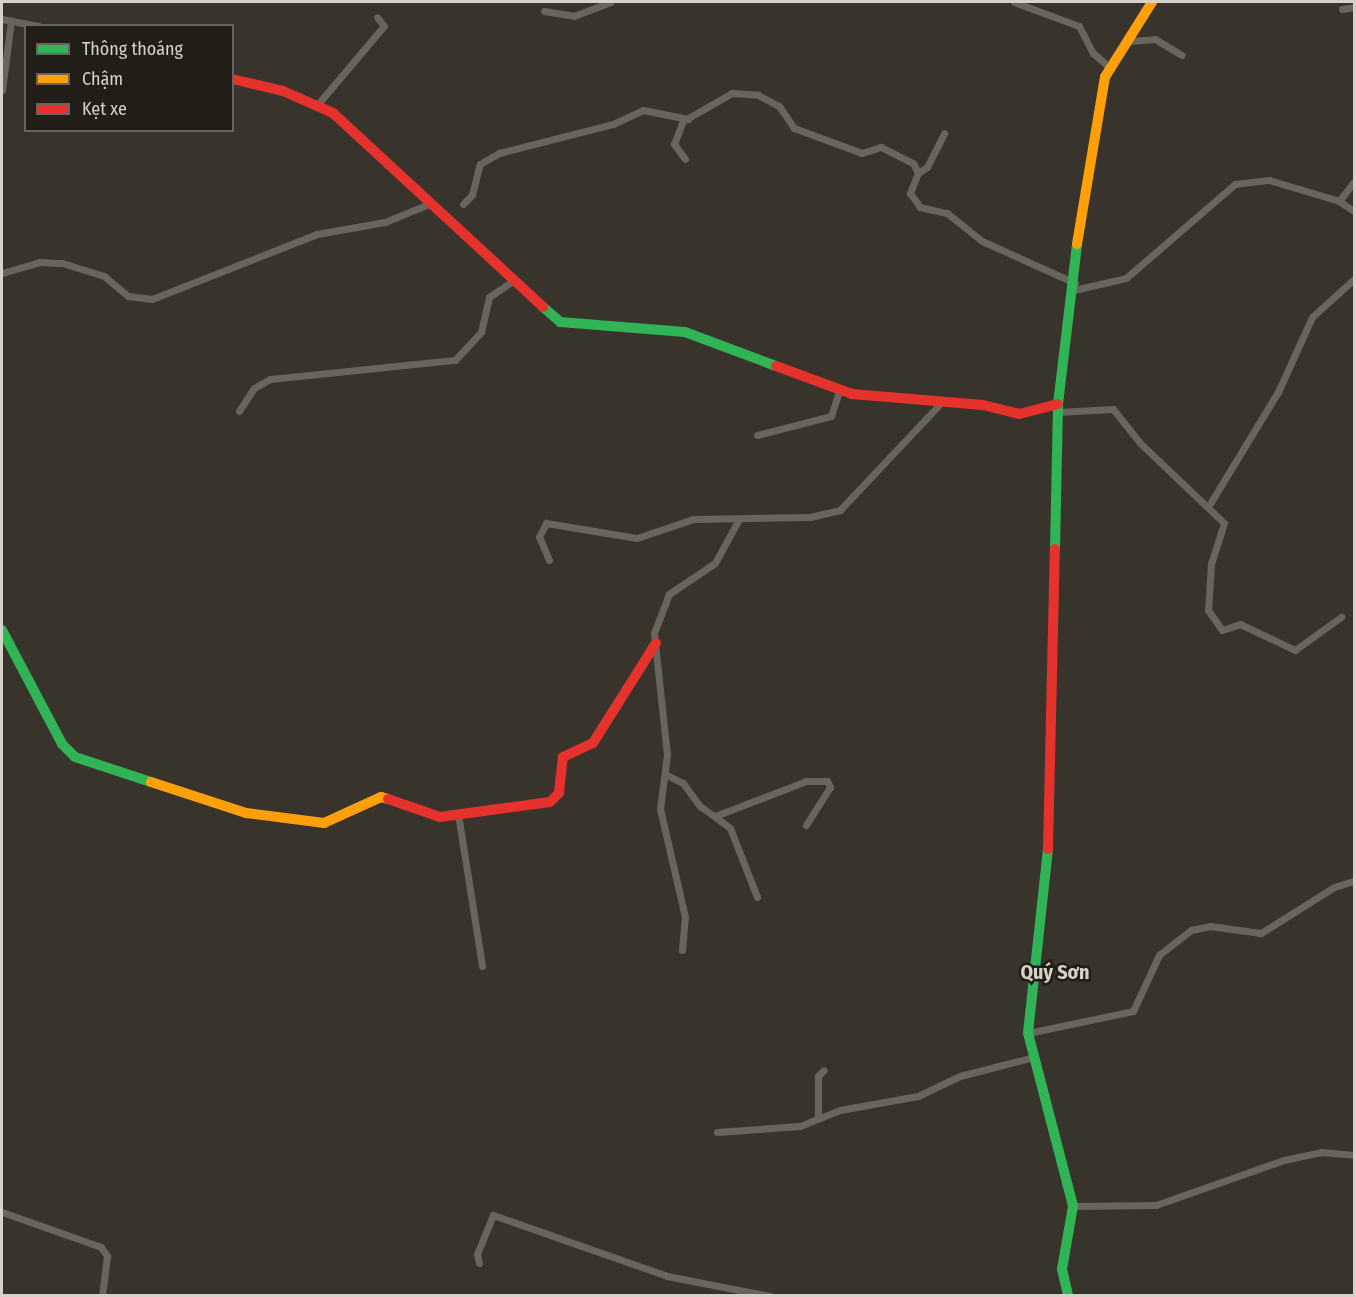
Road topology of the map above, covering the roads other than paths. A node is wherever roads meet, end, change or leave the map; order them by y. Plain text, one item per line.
1 (610, 2) edge
2 (1014, 2) edge
3 (1152, 2) edge
4 (1354, 7) edge
5 (1342, 9) dead end
6 (544, 11) dead end
7 (377, 17) dead end
8 (2, 19) edge
9 (11, 21) junction
10 (28, 24) edge
11 (1128, 41) junction
12 (1182, 54) dead end
13 (1109, 67) junction
14 (234, 80) edge
15 (2, 90) edge
16 (318, 104) junction
17 (688, 119) junction
18 (944, 133) dead end
19 (685, 159) dead end
20 (918, 173) junction
21 (1354, 182) edge
22 (1338, 201) junction
23 (431, 203) junction
24 (463, 204) dead end
25 (1354, 211) edge
26 (2, 273) edge
27 (1354, 279) edge
28 (513, 281) junction
29 (1074, 287) junction
30 (839, 392) junction
31 (939, 406) junction
32 (1058, 408) junction
33 (239, 411) dead end
34 (757, 435) dead end
35 (1208, 507) junction
36 (739, 519) junction
37 (549, 560) dead end
38 (1341, 617) dead end
39 (2, 630) edge
40 (656, 644) junction
41 (664, 774) junction
42 (458, 814) junction
43 (715, 816) junction
44 (806, 825) dead end
45 (1354, 881) edge
46 (757, 897) dead end
47 (682, 950) dead end
48 (482, 966) dead end
49 (1028, 1033) junction
50 (1034, 1057) junction
51 (824, 1070) dead end
52 (818, 1115) junction
53 (717, 1132) dead end
54 (1354, 1155) edge
55 (1073, 1206) junction
56 (2, 1212) edge
57 (479, 1263) dead end
58 (102, 1296) edge
59 (770, 1296) edge
60 (1068, 1296) edge

1 - 6 street
2 - 13 street
3 - 11 street
4 - 5 street
7 - 16 street
8 - 9 street
9 - 10 street
9 - 15 street
11 - 12 street
11 - 13 street
13 - 29 street
14 - 16 street
16 - 23 street
17 - 19 street
17 - 20 street
17 - 24 street
18 - 20 street
20 - 29 street
21 - 22 street
22 - 25 street
22 - 29 street
23 - 26 street
23 - 28 street
27 - 35 street
28 - 30 street
28 - 33 street
29 - 32 street
30 - 31 street
30 - 34 street
31 - 32 street
31 - 36 street
32 - 35 street
32 - 49 street
35 - 38 street
36 - 37 street
36 - 40 street
39 - 42 street
40 - 41 street
40 - 42 street
41 - 43 street
41 - 47 street
42 - 48 street
43 - 44 street
43 - 46 street
45 - 49 street
49 - 50 street
50 - 52 street
50 - 55 street
51 - 52 street
52 - 53 street
54 - 55 street
55 - 60 street
56 - 58 street
57 - 59 street

